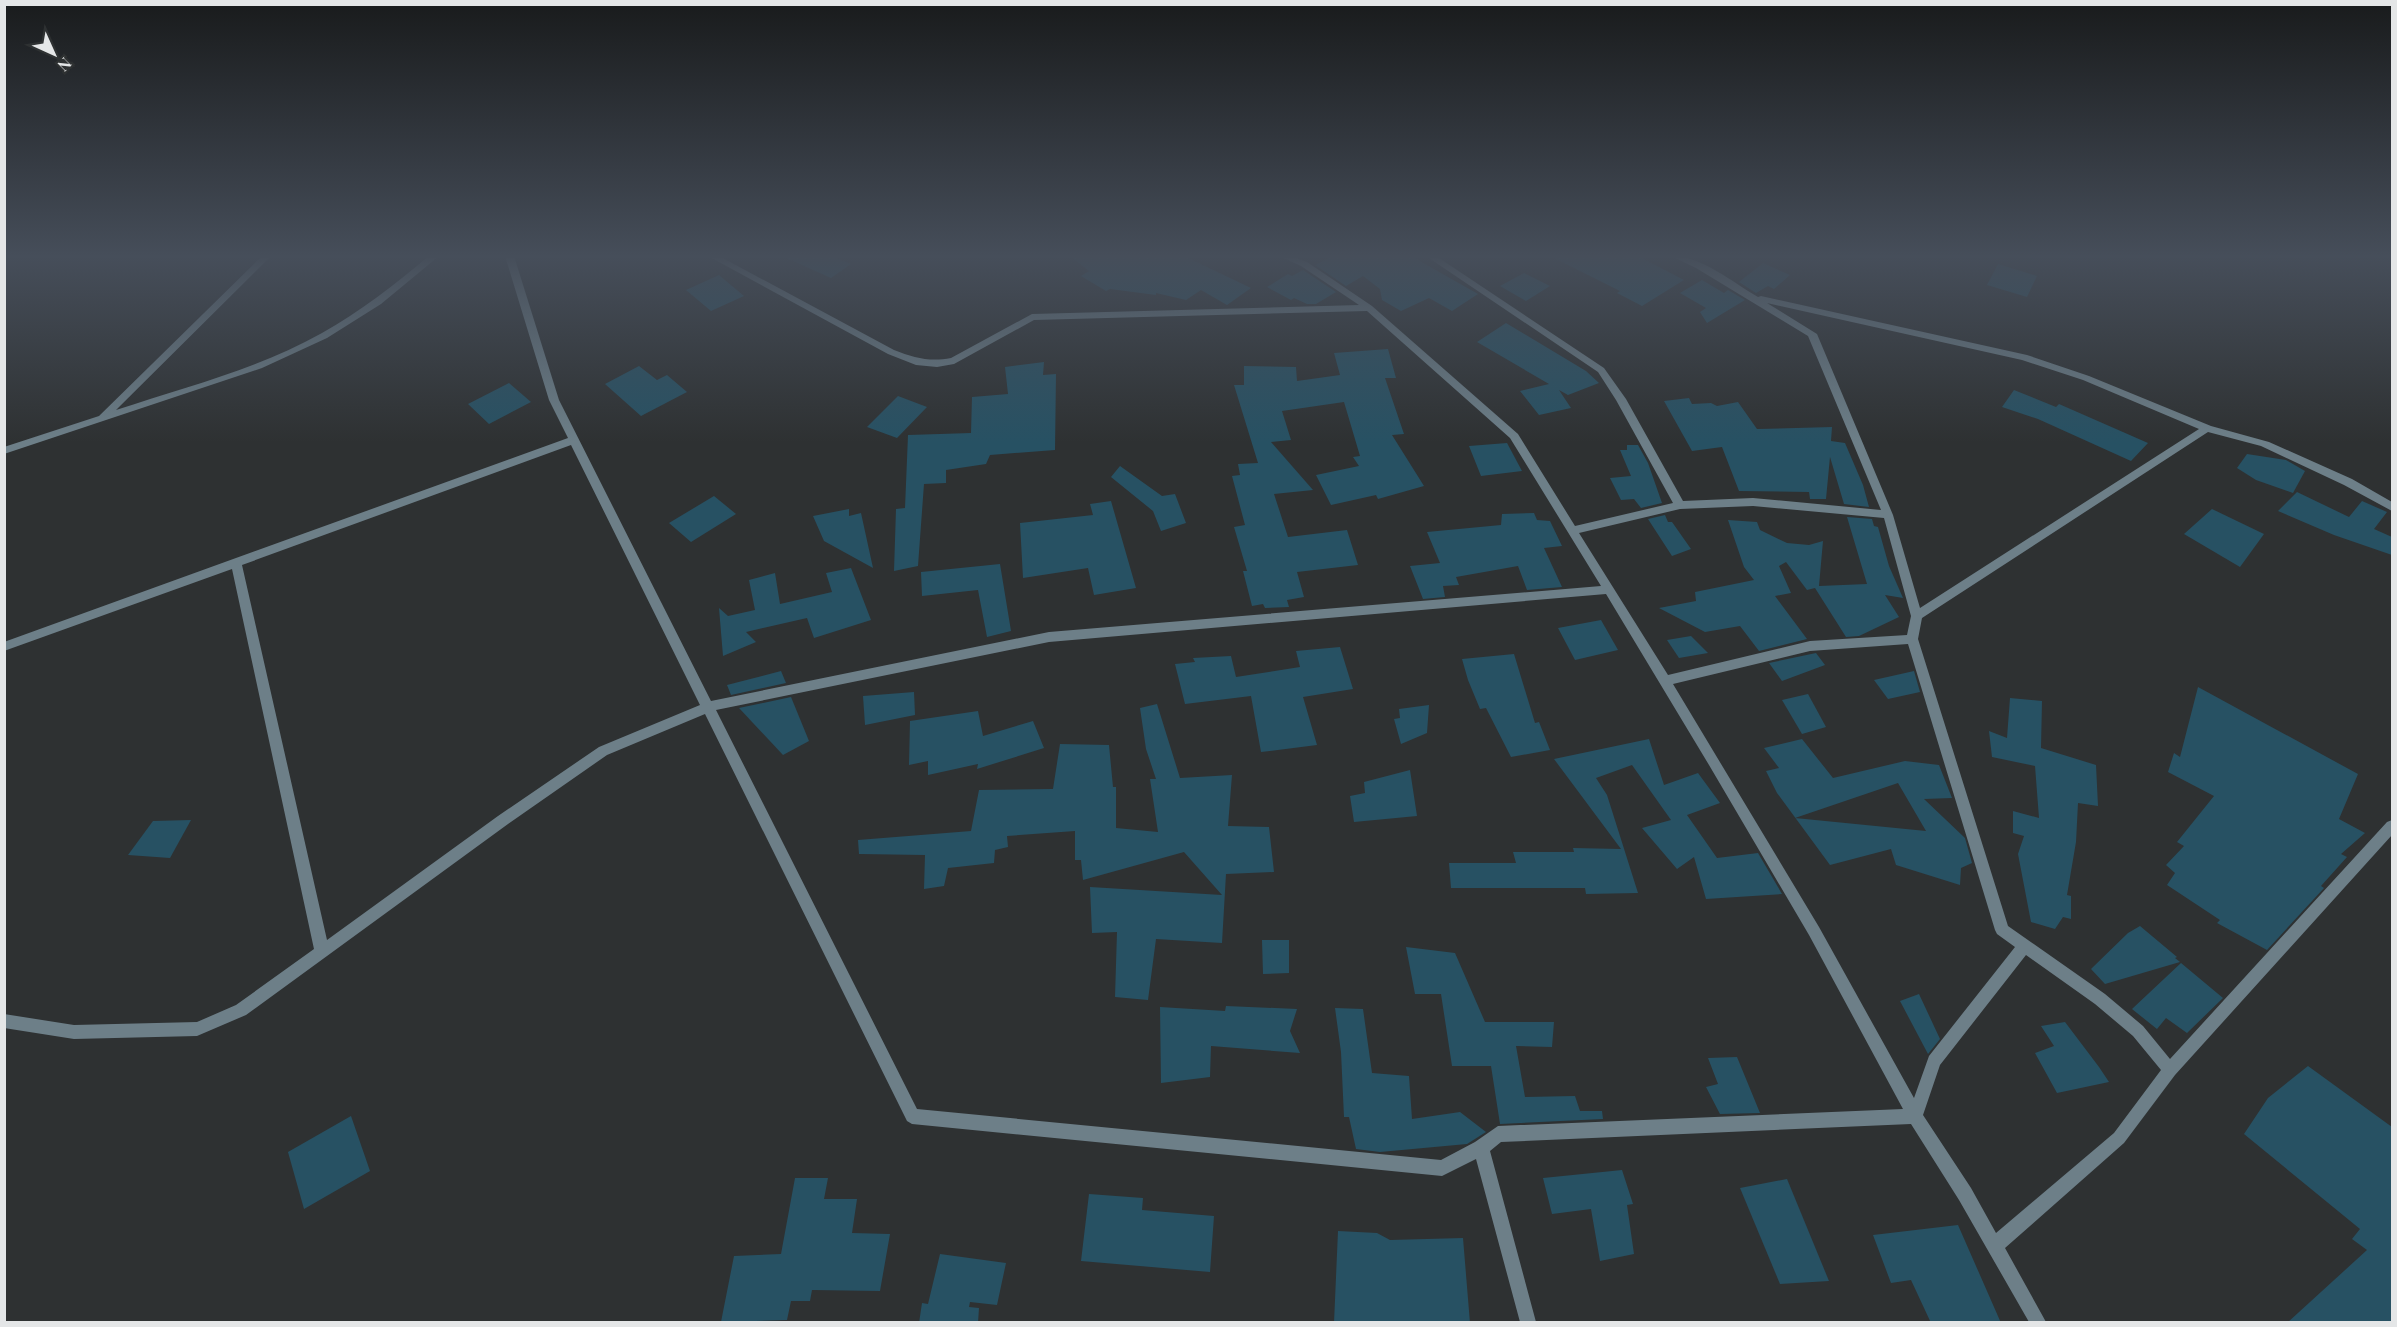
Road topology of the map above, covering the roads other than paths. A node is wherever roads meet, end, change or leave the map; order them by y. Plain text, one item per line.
1 (204, 318) edge
2 (353, 318) edge
3 (528, 318) edge
4 (827, 318) edge
5 (1030, 318) edge
6 (1380, 318) edge
7 (1523, 318) edge
8 (1785, 318) edge
9 (1848, 318) edge
10 (101, 419) junction
11 (2207, 428) junction
12 (574, 440) junction
13 (4, 451) edge
14 (1680, 505) junction
15 (2392, 507) edge
16 (1888, 515) junction
17 (1572, 531) junction
18 (236, 563) junction
19 (1606, 590) junction
20 (1917, 615) junction
21 (1912, 639) junction
22 (4, 647) edge
23 (1664, 681) junction
24 (708, 707) junction
25 (2392, 826) edge
26 (2023, 947) junction
27 (322, 951) junction
28 (4, 1021) edge
29 (2170, 1070) junction
30 (1915, 1116) junction
31 (1480, 1148) junction
32 (1994, 1246) junction
33 (1528, 1323) edge
34 (2038, 1323) edge

1 - 10 street
2 - 10 street
3 - 12 street
4 - 5 street
6 - 17 street
7 - 14 street
8 - 16 street
9 - 11 street
10 - 13 street
11 - 15 street
11 - 20 street
12 - 18 street
12 - 24 street
14 - 16 street
14 - 17 street
16 - 20 street
17 - 19 street
18 - 22 street
18 - 27 street
19 - 23 street
19 - 24 street
20 - 21 street
21 - 23 street
21 - 26 street
23 - 30 street
24 - 27 street
24 - 31 street
25 - 29 street
26 - 29 street
26 - 30 street
27 - 28 street
29 - 32 street
30 - 31 street
30 - 32 street
31 - 33 street
32 - 34 street

